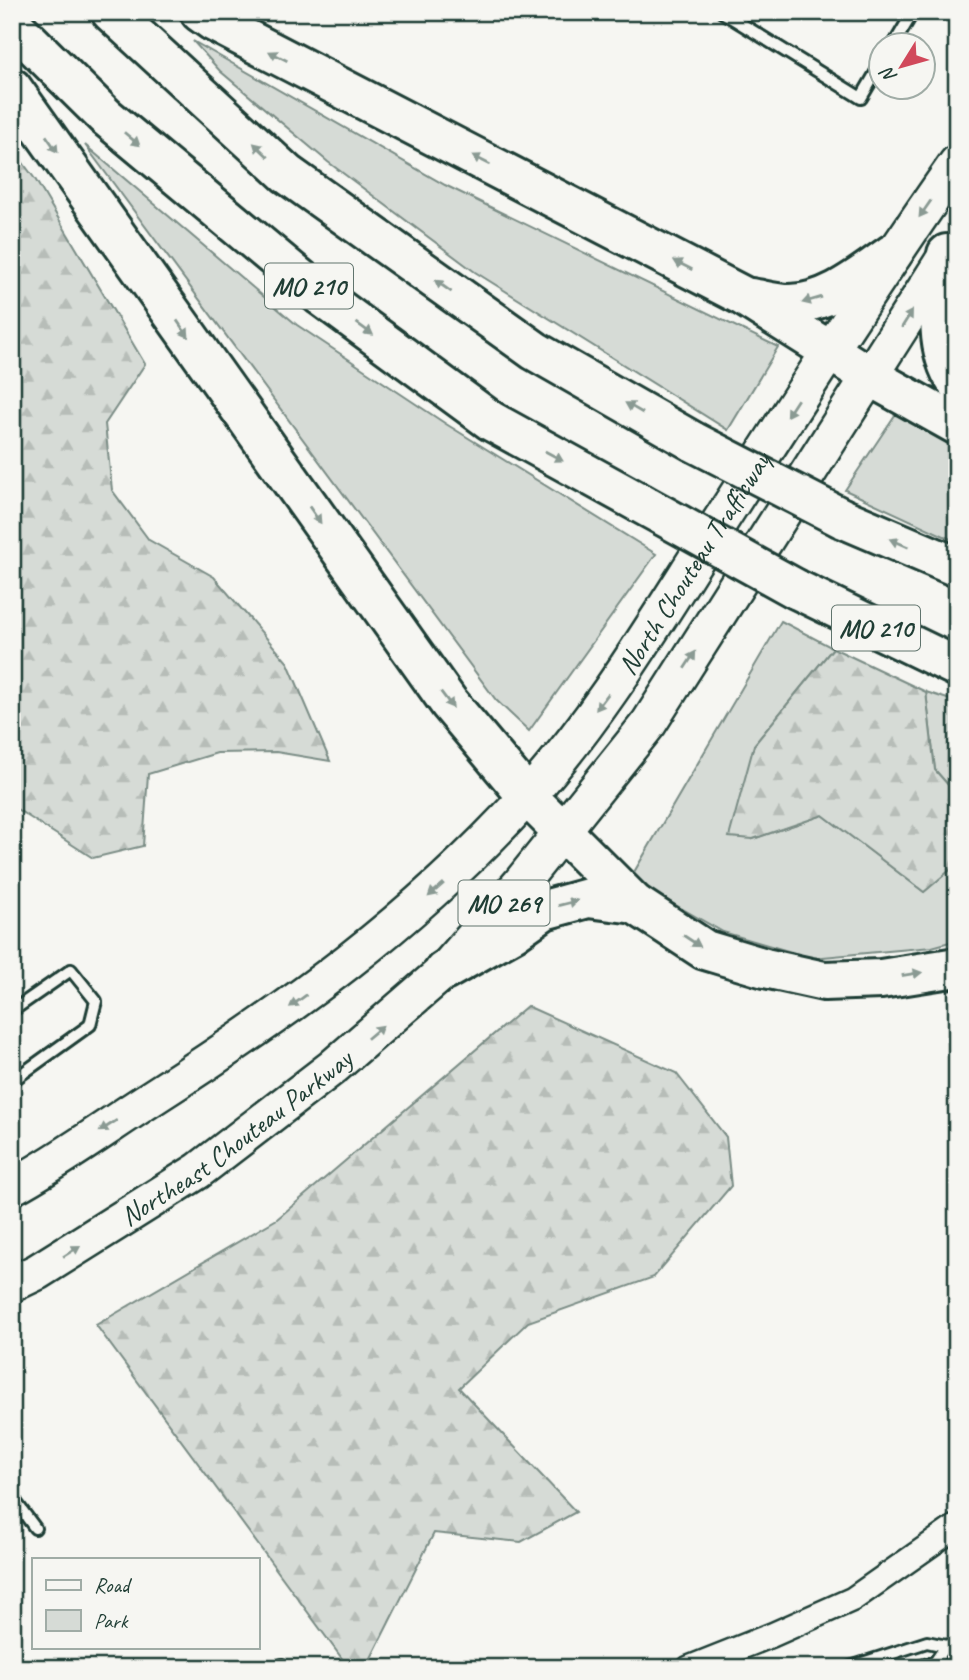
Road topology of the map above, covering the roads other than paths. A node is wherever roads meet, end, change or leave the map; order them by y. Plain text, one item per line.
1 (111, 12) edge
2 (200, 12) edge
3 (722, 12) edge
4 (913, 12) edge
5 (12, 24) edge
6 (901, 32) edge
7 (12, 88) edge
8 (867, 88) edge
9 (957, 163) edge
10 (952, 247) edge
11 (892, 254) junction
12 (743, 296) junction
13 (829, 351) junction
14 (871, 377) junction
15 (957, 383) edge
16 (957, 425) edge
17 (957, 567) edge
18 (957, 667) edge
19 (527, 796) junction
20 (562, 833) junction
21 (635, 904) junction
22 (957, 967) edge
23 (444, 971) junction
24 (12, 1012) edge
25 (14, 1077) edge
26 (15, 1186) edge
27 (12, 1284) edge
28 (12, 1497) edge
29 (957, 1526) edge
30 (35, 1528) dead end
31 (952, 1644) edge
32 (689, 1668) edge
33 (847, 1668) edge
34 (916, 1668) edge

17 -> 1 highway, MO 210, bridge
12 -> 2 highway
3 - 8 lane
4 - 6 lane
5 -> 18 highway, MO 210, bridge
7 -> 19 highway
9 -> 11 main road, North Chouteau Trafficway
14 -> 10 main road, North Chouteau Trafficway
10 - 15 highway
11 -> 12 highway
11 - 13 main road, North Chouteau Trafficway
12 - 13 highway
13 - 14 highway
13 -> 19 main road, North Chouteau Trafficway
14 - 16 highway
20 -> 14 main road, North Chouteau Trafficway
19 - 20 highway
19 -> 26 main road, North Chouteau Trafficway
20 - 21 highway
20 - 23 main road, North Chouteau Trafficway / MO 269
21 -> 22 highway
23 -> 21 highway
27 -> 23 main road, Northeast Chouteau Parkway
24 - 25 lane
28 - 30 lane
29 - 32 street
31 - 33 lane
31 - 34 lane

